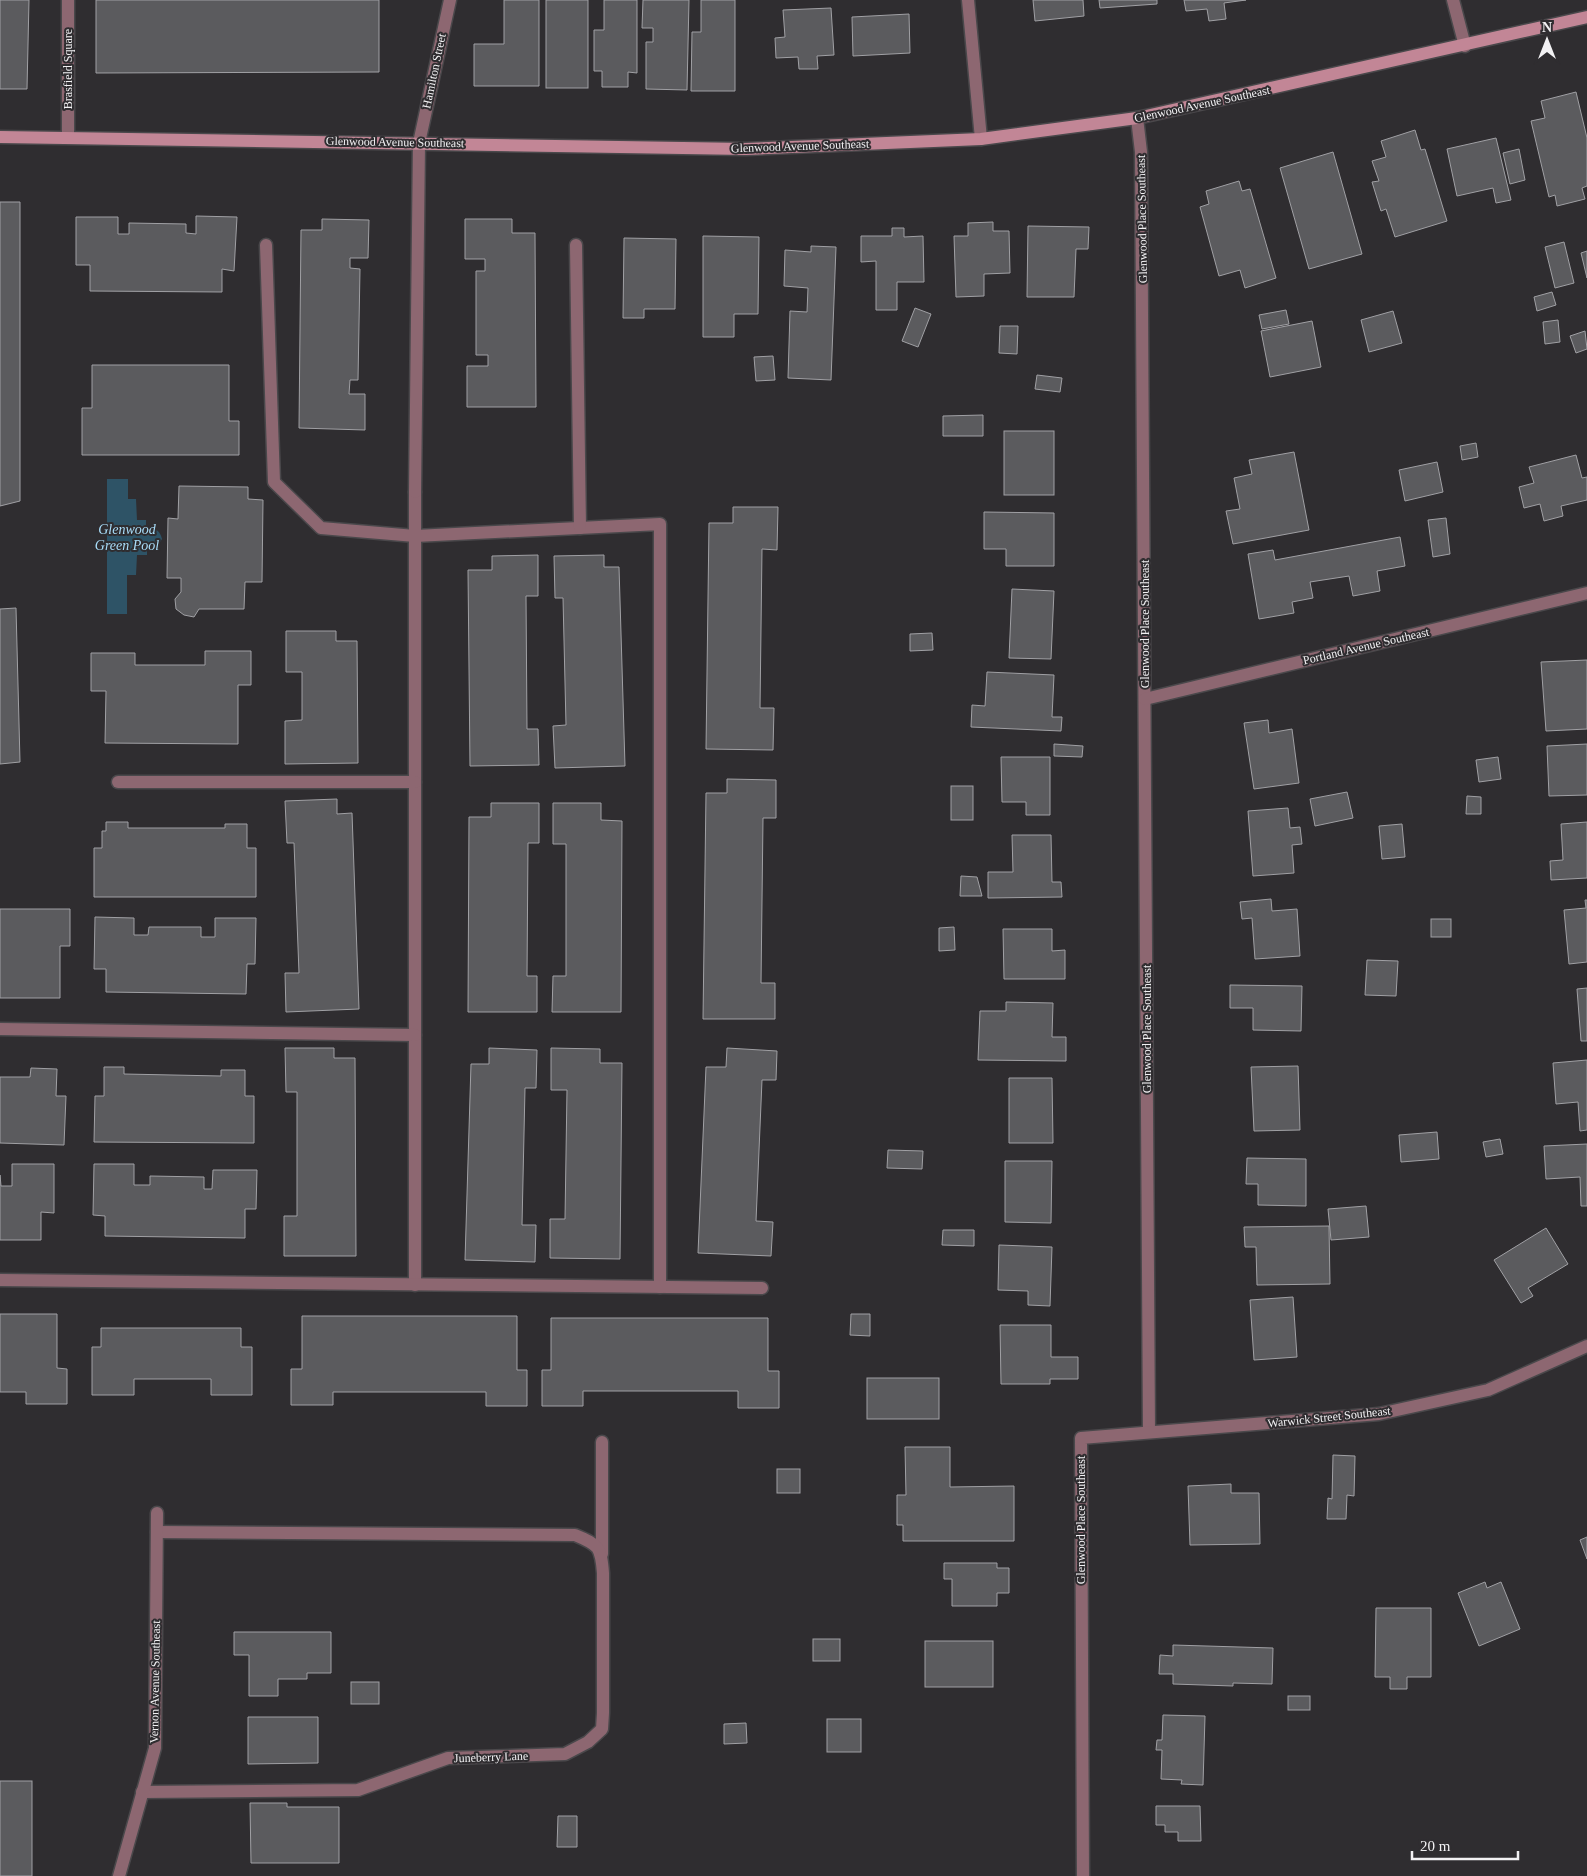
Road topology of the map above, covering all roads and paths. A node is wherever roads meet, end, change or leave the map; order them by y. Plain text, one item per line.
1 (68, 0) edge
2 (450, 0) edge
3 (968, 0) edge
4 (1453, 0) edge
5 (1587, 17) edge
6 (1465, 46) junction
7 (1137, 118) junction
8 (0, 137) edge
9 (68, 137) junction
10 (981, 139) junction
11 (419, 143) junction
12 (266, 245) dead end
13 (576, 245) dead end
14 (580, 528) junction
15 (415, 536) junction
16 (1587, 593) edge
17 (1145, 699) junction
18 (118, 782) dead end
19 (415, 782) junction
20 (0, 1028) edge
21 (415, 1035) junction
22 (0, 1280) edge
23 (415, 1284) junction
24 (660, 1287) junction
25 (762, 1288) dead end
26 (1587, 1346) edge
27 (1149, 1432) junction
28 (602, 1442) dead end
29 (157, 1514) dead end
30 (157, 1532) junction
31 (602, 1554) junction
32 (142, 1792) junction
33 (119, 1876) edge
34 (1083, 1876) edge

1 - 9 street, Brasfield Square
2 - 11 street, Hamilton Street
3 - 10 street
4 - 6 street
5 - 6 street, Glenwood Avenue Southeast
6 - 7 street, Glenwood Avenue Southeast
7 - 10 street, Glenwood Avenue Southeast
7 - 17 street, Glenwood Place Southeast
8 - 9 street, Glenwood Avenue Southeast
9 - 11 street, Glenwood Avenue Southeast
10 - 11 street, Glenwood Avenue Southeast
11 - 15 street, Hamilton Street
12 - 15 street
13 - 14 street
14 - 15 street
14 - 24 street
15 - 19 street, Hamilton Street
16 - 17 street, Portland Avenue Southeast
17 - 27 street, Glenwood Place Southeast
18 - 19 street
19 - 21 street, Hamilton Street
20 - 21 street
21 - 23 street, Hamilton Street
22 - 23 street
23 - 24 street
24 - 25 street
26 - 27 street, Warwick Street Southeast
27 - 34 street, Glenwood Place Southeast
28 - 31 street, Juneberry Lane
29 - 30 street, Vernon Avenue Southeast
30 - 31 street
30 - 32 street, Vernon Avenue Southeast
31 - 32 street, Juneberry Lane
32 - 33 street, Vernon Avenue Southeast

